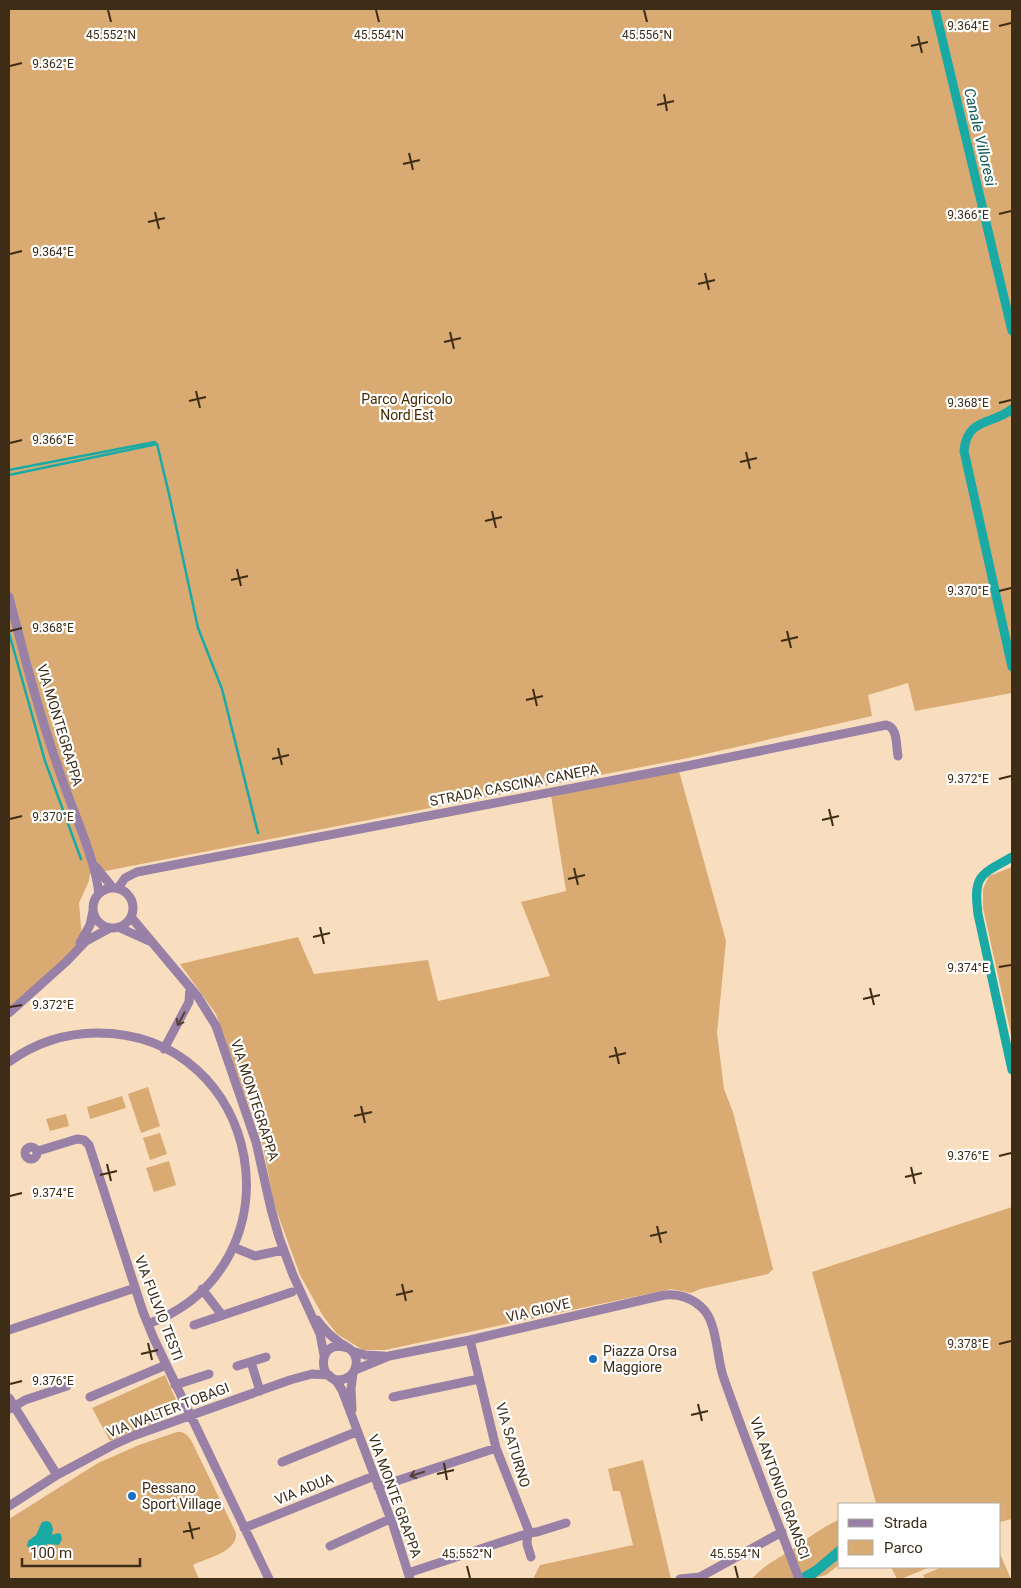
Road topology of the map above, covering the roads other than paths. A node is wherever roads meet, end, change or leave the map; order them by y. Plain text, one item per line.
1 (9, 597) edge
2 (898, 756) dead end
3 (91, 860) junction
4 (116, 888) junction
5 (99, 894) junction
6 (94, 910) junction
7 (131, 916) junction
8 (114, 927) junction
9 (151, 942) junction
10 (75, 952) junction
11 (190, 986) junction
12 (9, 1014) edge
13 (164, 1049) junction
14 (9, 1062) edge
15 (38, 1151) dead end
16 (233, 1247) junction
17 (283, 1250) junction
18 (135, 1288) junction
19 (202, 1289) junction
20 (292, 1292) dead end
21 (693, 1301) joint
22 (310, 1312) junction
23 (222, 1315) junction
24 (148, 1324) junction
25 (194, 1325) dead end
26 (9, 1330) edge
27 (470, 1340) junction
28 (350, 1349) junction
29 (389, 1356) junction
30 (266, 1357) dead end
31 (324, 1358) junction
32 (251, 1362) junction
33 (166, 1365) junction
34 (237, 1366) dead end
35 (354, 1371) junction
36 (209, 1374) dead end
37 (330, 1376) junction
38 (479, 1379) junction
39 (290, 1380) junction
40 (175, 1385) junction
41 (67, 1386) dead end
42 (260, 1391) junction
43 (90, 1397) dead end
44 (393, 1397) dead end
45 (10, 1405) edge
46 (190, 1416) junction
47 (355, 1427) junction
48 (496, 1448) junction
49 (282, 1462) dead end
50 (57, 1475) junction
51 (374, 1476) junction
52 (378, 1487) junction
53 (9, 1506) edge
54 (390, 1519) junction
55 (566, 1523) dead end
56 (244, 1528) junction
57 (529, 1532) junction
58 (782, 1532) junction
59 (330, 1546) dead end
60 (531, 1557) dead end
61 (409, 1576) edge
62 (269, 1579) edge
63 (680, 1579) edge
64 (799, 1579) edge

1 - 3 street, VIA MONTEGRAPPA
2 - 4 street, STRADA CASCINA CANEPA
3 - 4 street, VIA MONTEGRAPPA
3 - 5 street, VIA MONTEGRAPPA
4 - 5 street
4 - 7 street
5 - 6 street
6 - 8 street
6 - 10 street
7 - 8 street
7 - 9 street, VIA MONTEGRAPPA
8 - 9 street, VIA MONTEGRAPPA
8 - 10 street
9 - 11 street, VIA MONTEGRAPPA
10 - 12 street
11 -> 13 street
11 - 17 street, VIA MONTEGRAPPA
13 - 14 street
13 - 16 street
15 - 18 street, VIA FULVIO TESTI
16 - 17 street
16 - 19 street
17 - 22 street, VIA MONTEGRAPPA
18 - 24 street, VIA FULVIO TESTI
18 - 26 street
19 - 23 street
19 - 24 street
20 - 23 street
21 - 27 street, VIA GIOVE
21 - 58 street, VIA ANTONIO GRAMSCI
22 - 28 street, VIA MONTEGRAPPA
22 - 31 street, VIA MONTEGRAPPA
23 - 25 street
24 - 33 street, VIA FULVIO TESTI
27 - 29 street, VIA GIOVE
27 - 38 street, VIA SATURNO
28 - 29 street, VIA GIOVE
28 - 31 street
28 - 35 street
29 - 35 street, VIA GIOVE
30 - 32 street
31 - 37 street
31 - 39 street, VIA WALTER TOBAGI
32 - 34 street
32 - 42 street
33 - 40 street, VIA FULVIO TESTI
33 - 43 street
35 - 37 street
35 - 47 street, VIA MONTE GRAPPA
36 - 40 street
37 - 39 street, VIA WALTER TOBAGI
37 - 47 street, VIA MONTE GRAPPA
38 - 44 street
38 - 48 street, VIA SATURNO
39 - 42 street, VIA WALTER TOBAGI
40 - 46 street, VIA FULVIO TESTI
41 - 45 street
42 - 46 street, VIA WALTER TOBAGI
45 - 50 street
46 - 50 street, VIA WALTER TOBAGI
46 - 56 street, VIA FULVIO TESTI
47 - 49 street
47 - 51 street, VIA MONTE GRAPPA
48 -> 52 street
48 - 57 street, VIA SATURNO
50 - 53 street, VIA WALTER TOBAGI
51 - 52 street, VIA MONTE GRAPPA
51 - 56 street, VIA ADUA
52 - 54 street, VIA MONTE GRAPPA
54 - 59 street
54 - 61 street, VIA MONTE GRAPPA
55 - 57 street
56 - 62 street, VIA FULVIO TESTI
57 - 60 street, VIA SATURNO
57 - 61 street
58 - 63 street
58 - 64 street, VIA ANTONIO GRAMSCI

